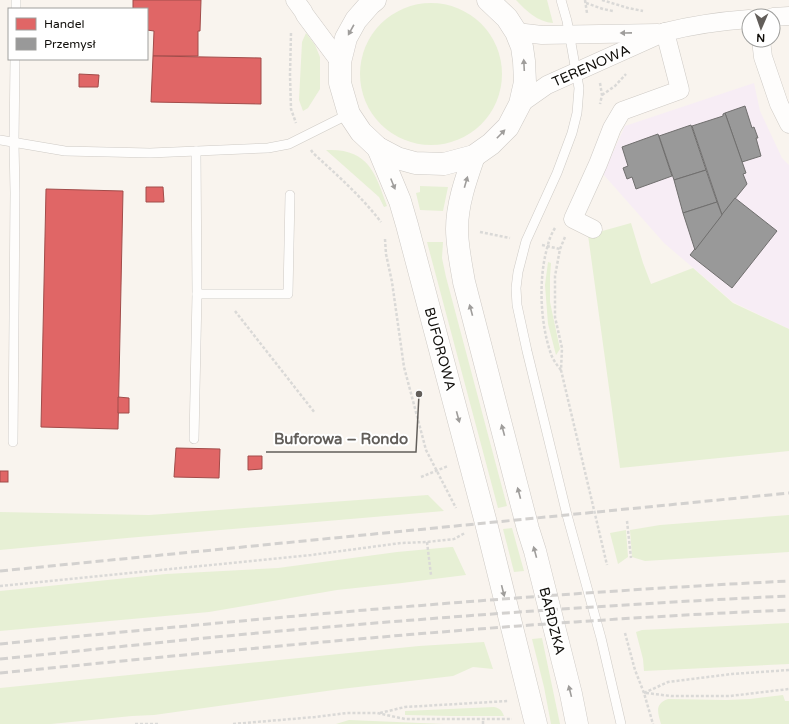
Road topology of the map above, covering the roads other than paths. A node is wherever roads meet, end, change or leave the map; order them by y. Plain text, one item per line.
1 (295, 0) edge
2 (488, 0) edge
3 (561, 0) edge
4 (369, 1) edge
5 (741, 20) edge
6 (516, 32) junction
7 (665, 32) junction
8 (570, 34) junction
9 (762, 48) edge
10 (15, 60) edge
11 (340, 62) junction
12 (576, 72) junction
13 (520, 104) junction
14 (350, 114) junction
15 (789, 124) edge
16 (0, 140) edge
17 (14, 142) junction
18 (378, 148) junction
19 (196, 151) junction
20 (474, 156) junction
21 (290, 195) dead end
22 (593, 229) dead end
23 (197, 294) junction
24 (194, 440) dead end
25 (12, 442) dead end
26 (536, 724) edge
27 (577, 724) edge
28 (621, 724) edge

1 - 11 street
2 - 6 main road
3 - 8 lane
4 -> 11 main road
5 - 7 street, TERENOWA
6 - 8 street, TERENOWA
13 -> 6 main road
7 -> 8 street, TERENOWA
7 - 12 street, TERENOWA
7 - 22 street
8 - 12 lane
9 - 15 street
10 - 17 lane
11 - 14 main road
12 - 13 street, TERENOWA
12 - 28 lane
20 -> 13 main road
14 - 18 main road
14 - 19 lane
16 - 17 lane
17 - 19 lane
17 - 25 lane
18 - 20 main road
18 -> 26 main road, BUFOROWA
19 - 23 lane
27 -> 20 main road, BARDZKA
21 - 23 lane
23 - 24 lane

